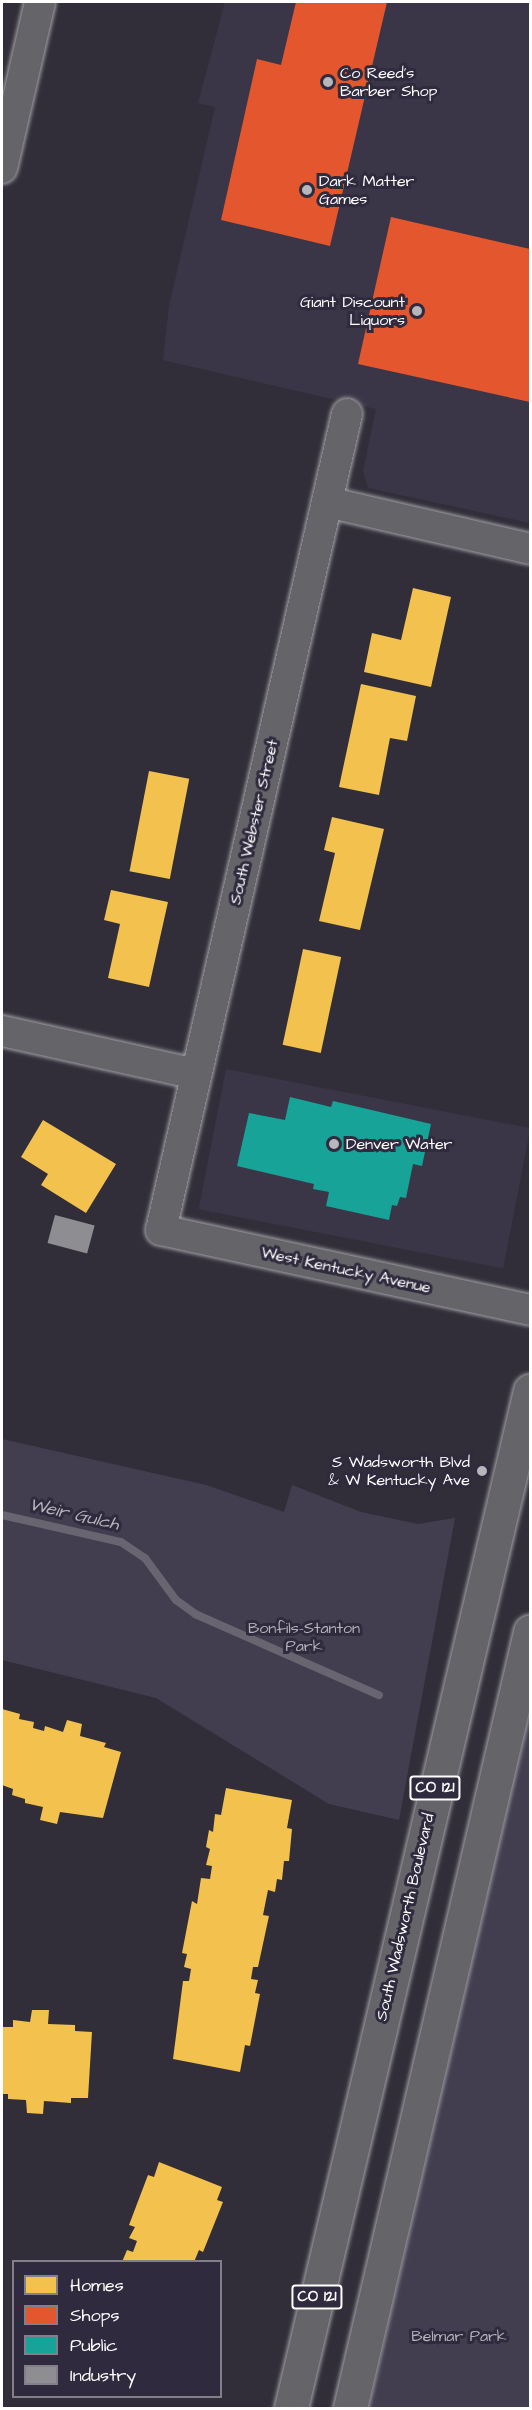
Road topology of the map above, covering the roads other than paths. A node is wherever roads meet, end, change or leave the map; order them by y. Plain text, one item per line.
1 (40, 2) edge
2 (2, 168) edge
3 (347, 414) dead end
4 (327, 502) junction
5 (531, 549) edge
6 (2, 1031) edge
7 (196, 1074) junction
8 (161, 1230) joint
9 (531, 1310) edge
10 (531, 1390) edge
11 (531, 1632) edge
12 (291, 2409) edge
13 (350, 2409) edge

1 - 2 street
3 - 4 street, South Webster Street
4 - 5 street
4 - 7 street, South Webster Street
6 - 7 street
7 - 8 street, South Webster Street
8 - 9 street, West Kentucky Avenue
10 - 12 main road, South Wadsworth Boulevard / CO 121
11 - 13 main road

